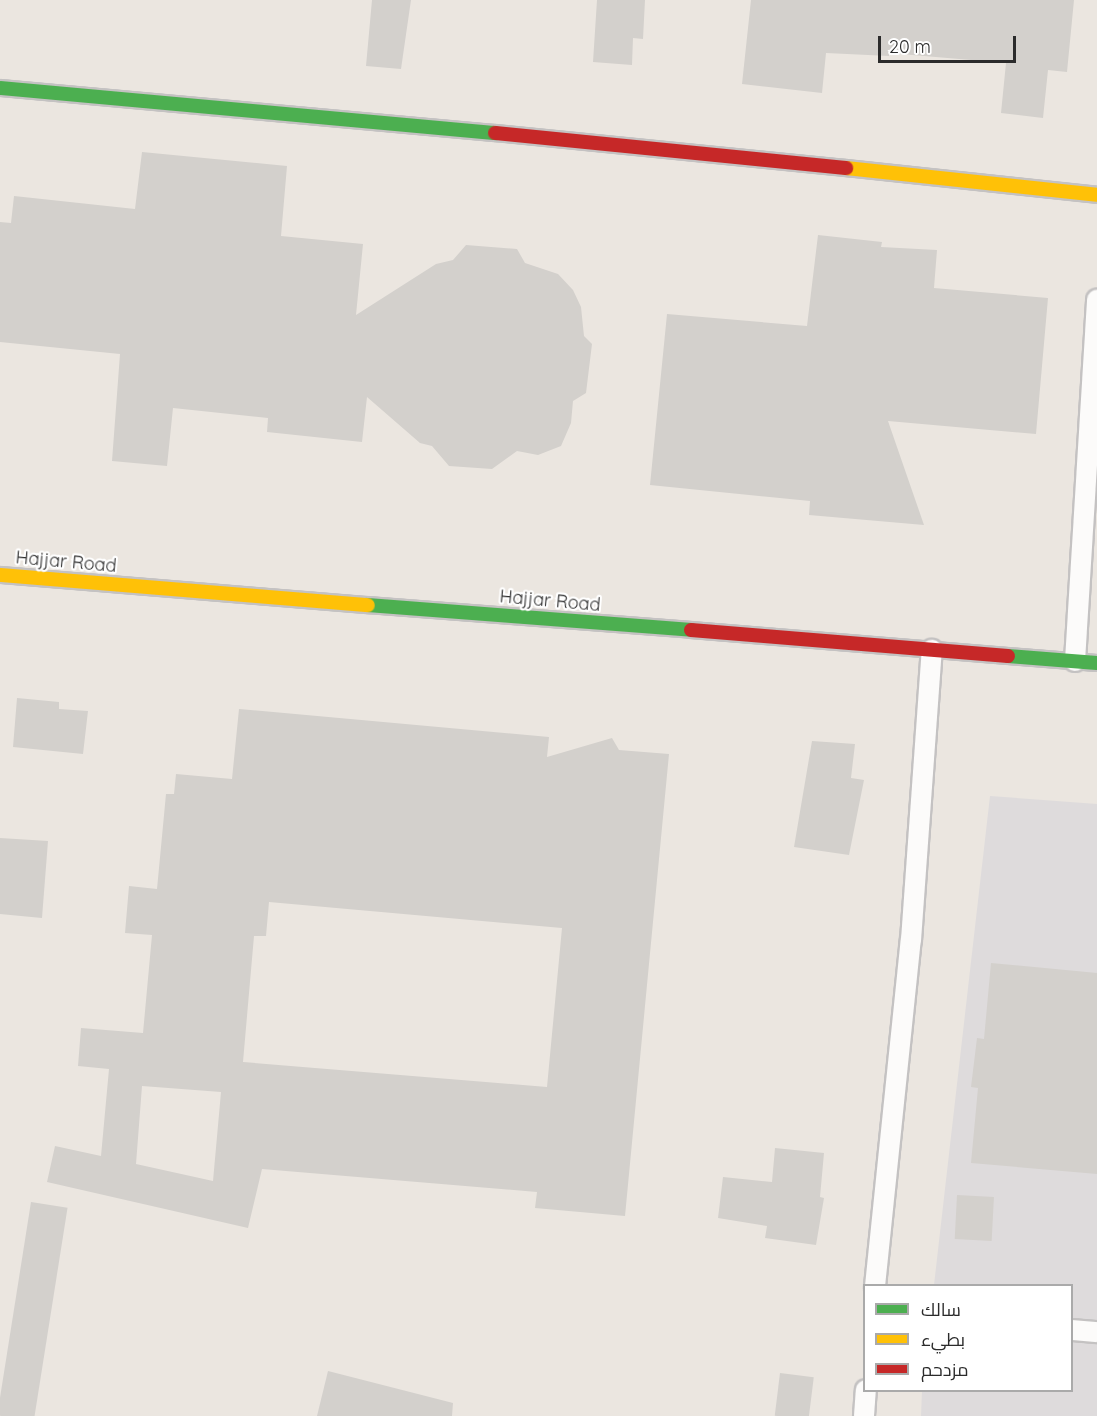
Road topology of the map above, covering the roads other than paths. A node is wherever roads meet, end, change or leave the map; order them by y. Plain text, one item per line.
1 (0, 88) edge
2 (1097, 195) edge
3 (1096, 300) edge
4 (0, 575) edge
5 (932, 650) junction
6 (1075, 661) junction
7 (1097, 663) edge
8 (875, 1284) edge
9 (1073, 1330) edge
10 (1097, 1332) edge
11 (866, 1392) edge
12 (864, 1416) edge

1 - 2 street
3 - 6 lane
4 - 5 street, Hajjar Road
5 - 6 street, Hajjar Road
5 - 8 lane
6 - 7 street, Hajjar Road
9 - 10 lane
11 - 12 lane

